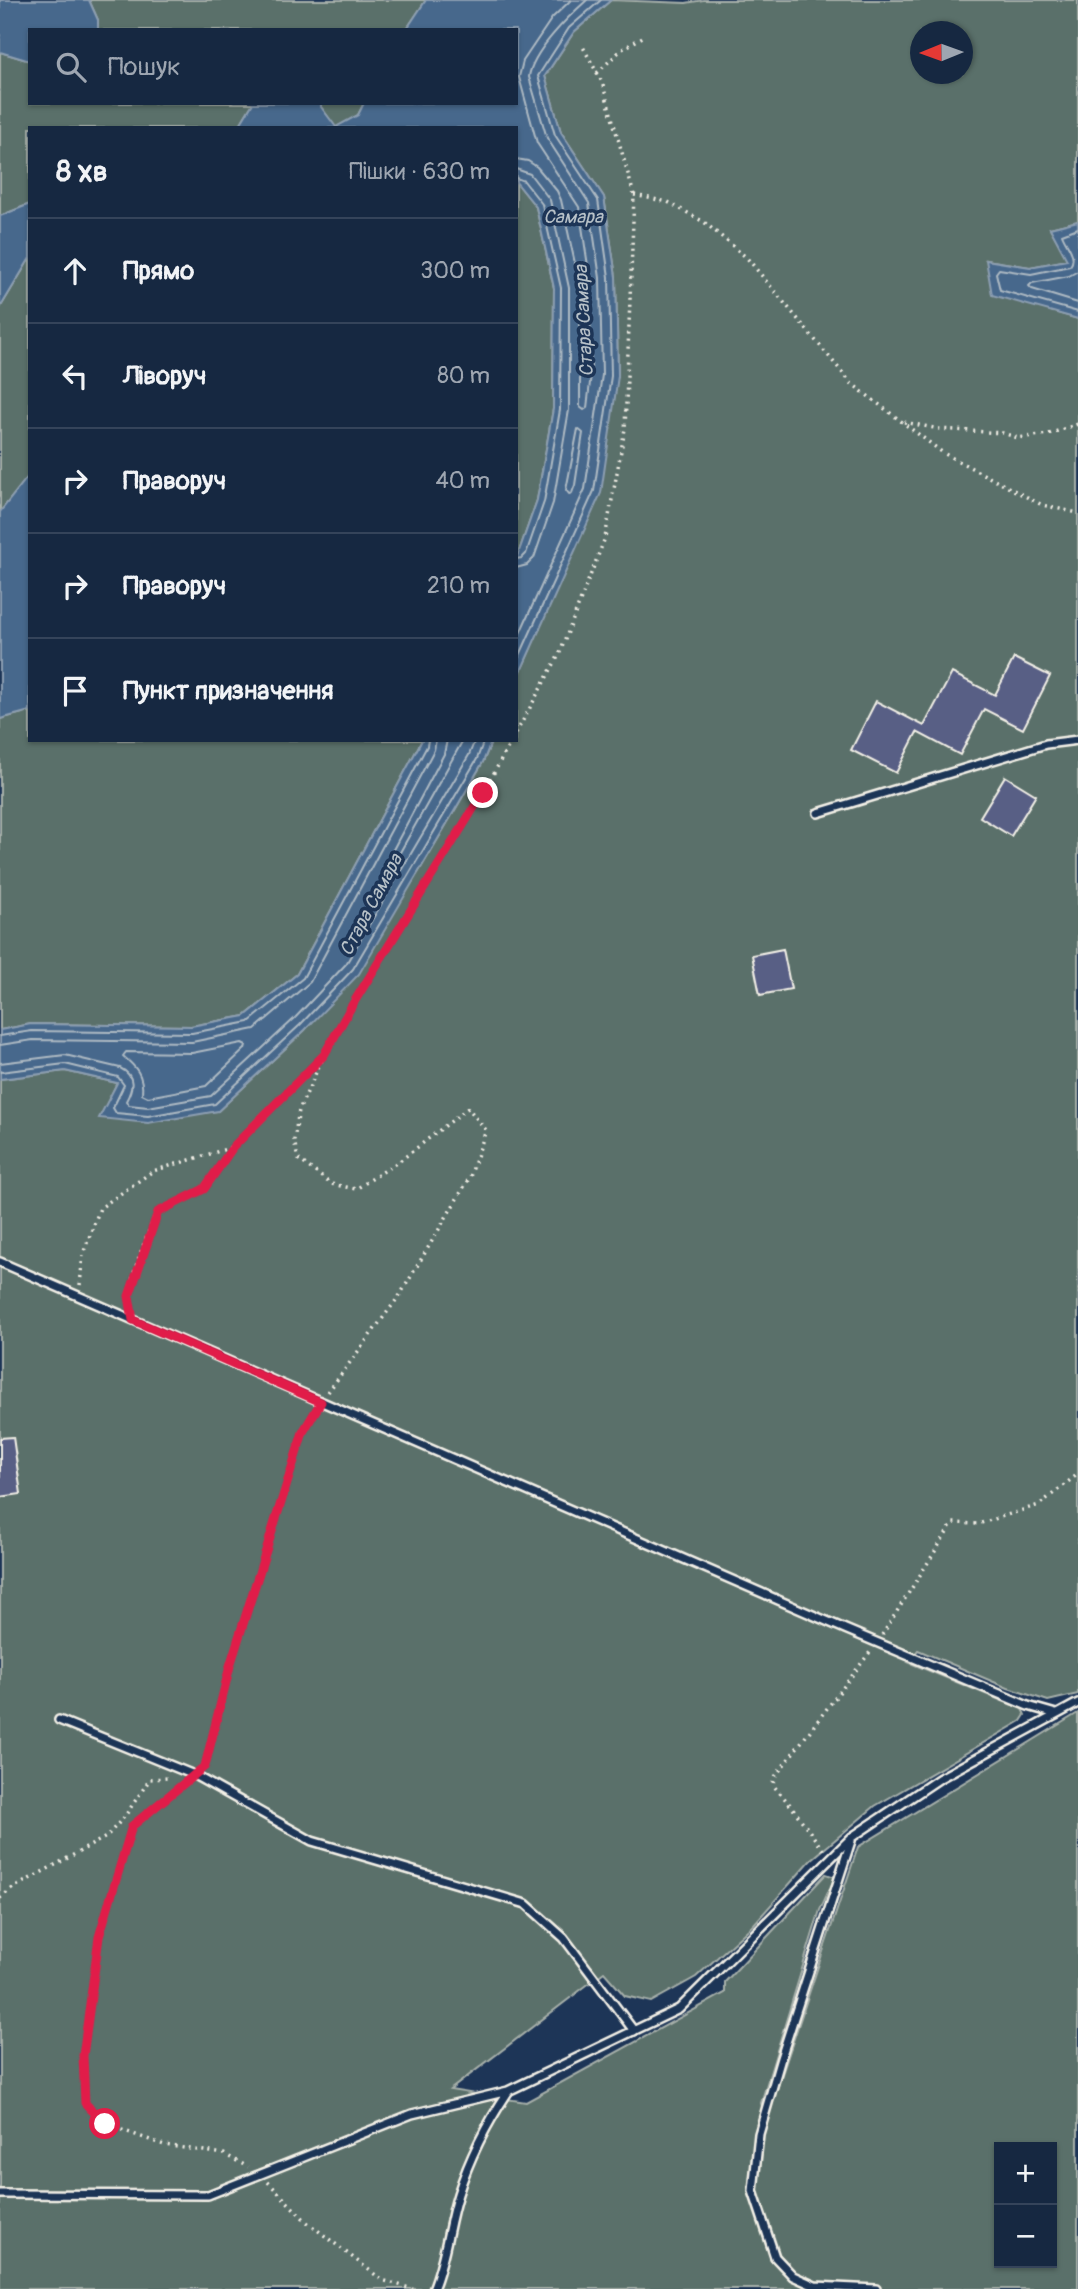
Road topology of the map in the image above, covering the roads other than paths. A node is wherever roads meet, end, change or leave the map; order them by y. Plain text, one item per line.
1 (1078, 740) edge
2 (818, 813) dead end
3 (0, 1262) edge
4 (1078, 1703) edge
5 (1057, 1714) junction
6 (59, 1720) dead end
7 (852, 1837) junction
8 (634, 2031) junction
9 (508, 2091) junction
10 (0, 2194) edge
11 (433, 2289) edge
12 (876, 2289) edge

1 - 2 lane
3 - 5 lane
4 - 5 lane
5 - 7 lane
6 - 8 lane
7 - 8 lane
7 - 12 lane
8 - 9 lane
9 - 10 lane
9 - 11 lane

